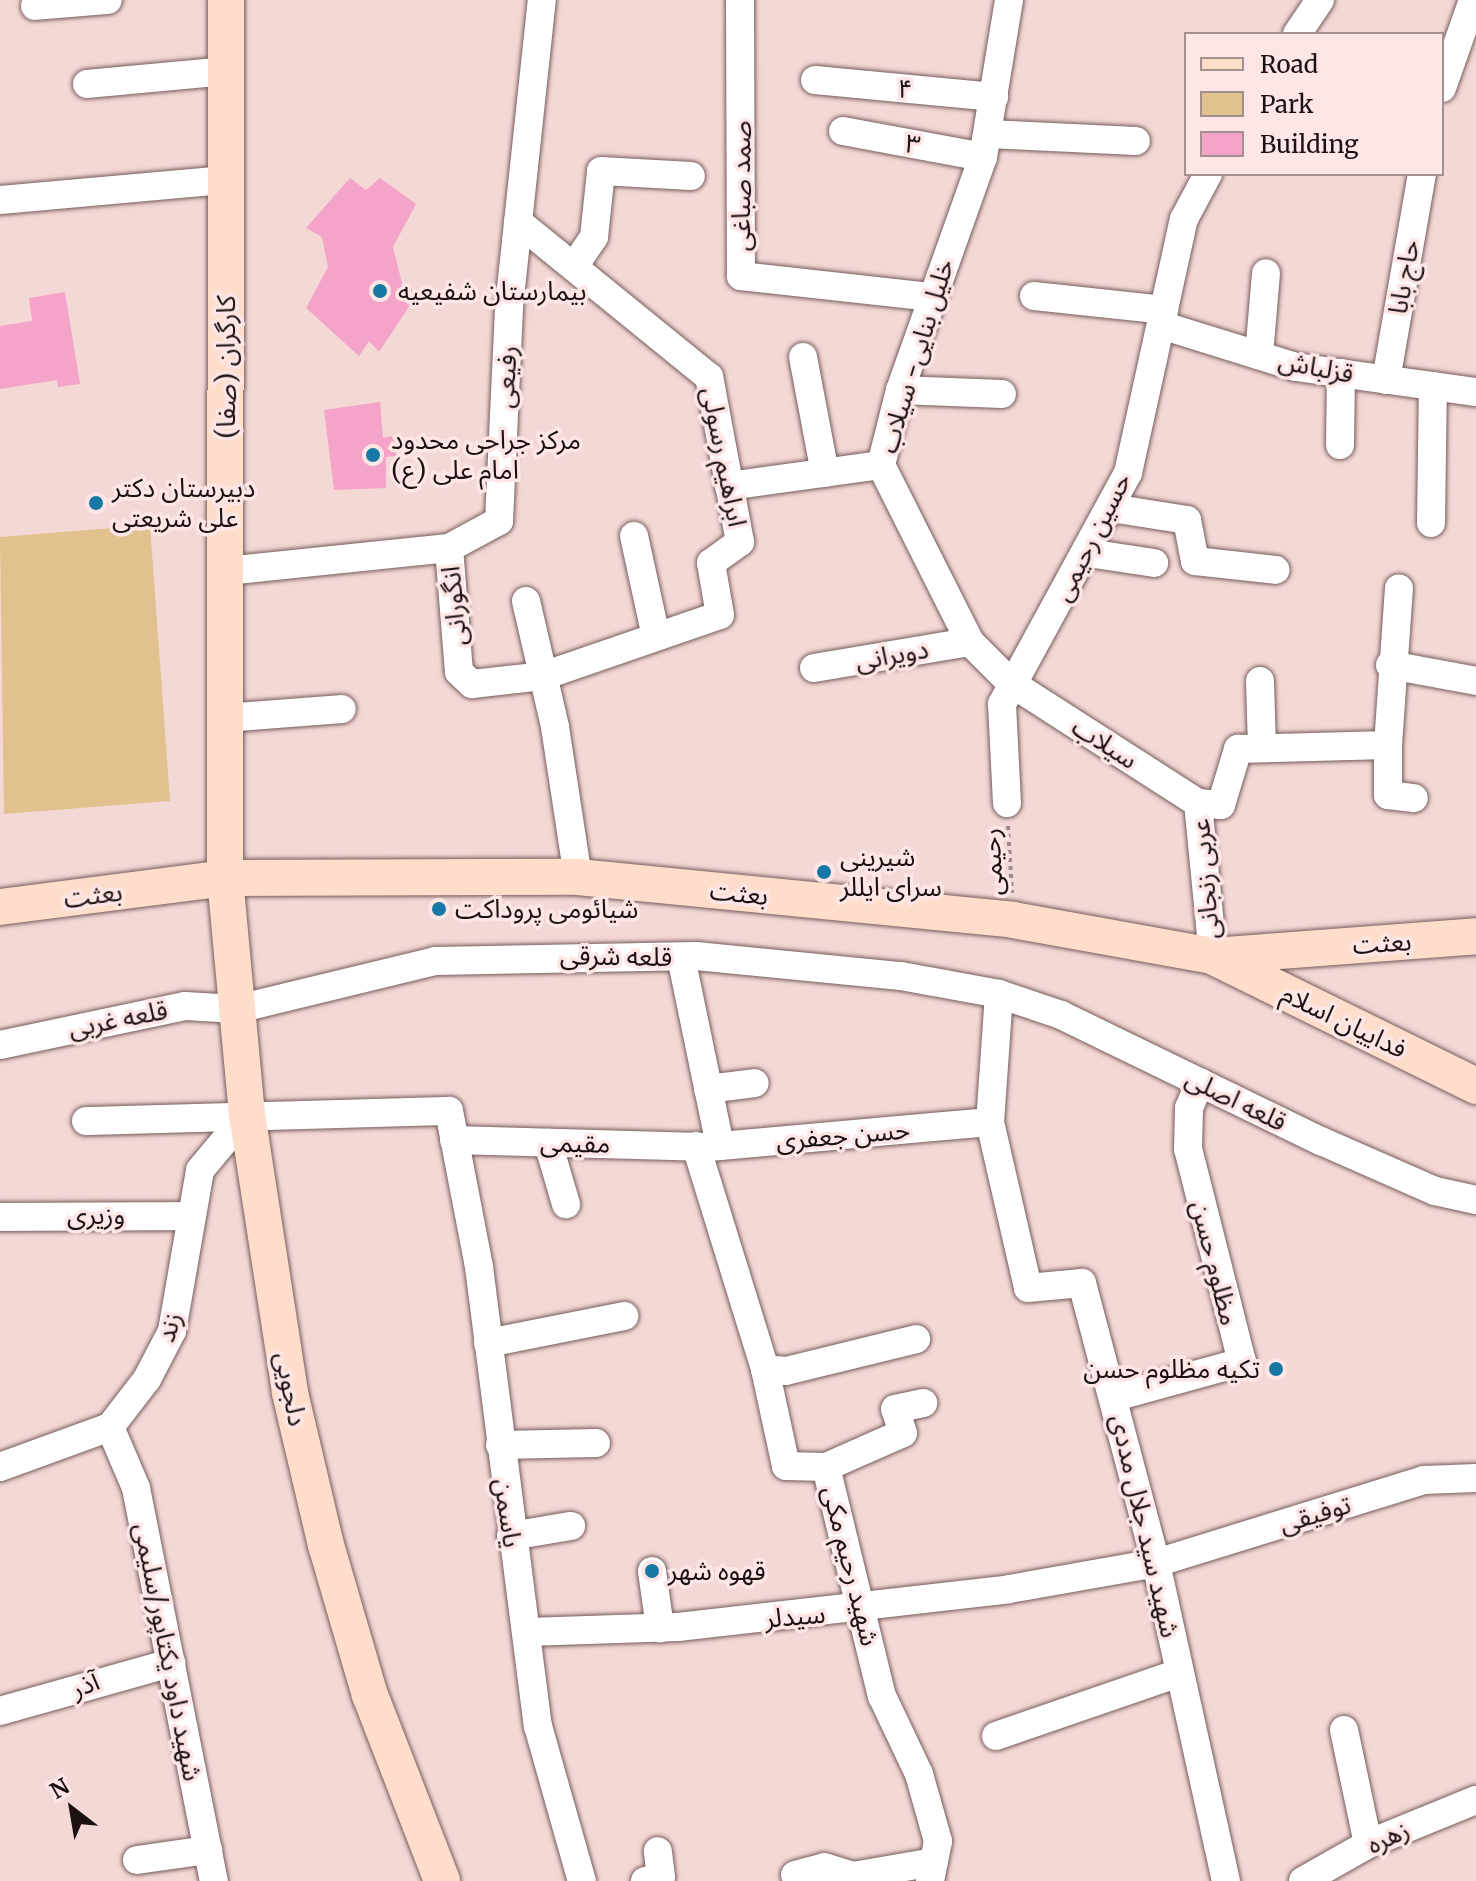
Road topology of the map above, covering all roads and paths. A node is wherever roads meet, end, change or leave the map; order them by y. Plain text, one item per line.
1 (108, 0) edge
2 (226, 0) edge
3 (542, 0) edge
4 (740, 0) edge
5 (1009, 0) edge
6 (1473, 0) edge
7 (35, 6) dead end
8 (226, 71) junction
9 (815, 80) dead end
10 (1444, 82) edge
11 (87, 84) dead end
12 (994, 97) junction
13 (843, 131) dead end
14 (1136, 141) dead end
15 (985, 145) junction
16 (691, 176) dead end
17 (1207, 176) edge
18 (1422, 176) edge
19 (226, 180) junction
20 (0, 200) edge
21 (518, 222) junction
22 (575, 265) junction
23 (1266, 273) dead end
24 (1034, 296) dead end
25 (932, 297) junction
26 (1162, 318) junction
27 (1259, 355) junction
28 (803, 357) dead end
29 (1341, 373) junction
30 (1386, 380) junction
31 (1433, 386) junction
32 (900, 390) junction
33 (1476, 392) edge
34 (1002, 394) dead end
35 (1340, 445) dead end
36 (881, 465) junction
37 (825, 473) junction
38 (729, 486) junction
39 (1111, 508) junction
40 (1431, 523) dead end
41 (634, 536) dead end
42 (740, 542) joint
43 (449, 548) junction
44 (1088, 553) junction
45 (1154, 563) dead end
46 (1276, 570) dead end
47 (226, 571) junction
48 (1399, 588) dead end
49 (526, 601) dead end
50 (656, 637) junction
51 (970, 642) junction
52 (1390, 665) junction
53 (814, 668) dead end
54 (543, 676) junction
55 (1260, 681) dead end
56 (1476, 681) edge
57 (1011, 683) junction
58 (342, 709) dead end
59 (225, 718) junction
60 (1388, 745) junction
61 (1262, 748) junction
62 (1414, 798) dead end
63 (1007, 803) joint
64 (1198, 803) junction
65 (578, 877) junction
66 (225, 878) junction
67 (0, 907) edge
68 (1013, 920) junction
69 (1476, 936) edge
70 (1213, 956) junction
71 (681, 957) junction
72 (999, 994) junction
73 (237, 1009) junction
74 (0, 1045) edge
75 (1200, 1082) junction
76 (755, 1083) dead end
77 (1476, 1086) edge
78 (708, 1089) junction
79 (247, 1114) junction
80 (86, 1121) dead end
81 (990, 1122) junction
82 (454, 1140) junction
83 (548, 1143) junction
84 (708, 1146) junction
85 (1476, 1200) edge
86 (566, 1204) dead end
87 (192, 1216) junction
88 (0, 1217) edge
89 (624, 1316) dead end
90 (916, 1339) dead end
91 (488, 1343) junction
92 (765, 1369) junction
93 (1115, 1397) junction
94 (923, 1403) dead end
95 (110, 1427) junction
96 (596, 1443) dead end
97 (500, 1445) junction
98 (0, 1467) edge
99 (826, 1467) junction
100 (1476, 1478) edge
101 (571, 1526) dead end
102 (511, 1536) junction
103 (1156, 1563) junction
104 (652, 1571) dead end
105 (863, 1610) junction
106 (660, 1628) junction
107 (527, 1632) junction
108 (171, 1663) junction
109 (1179, 1673) junction
110 (0, 1711) edge
111 (1344, 1730) dead end
112 (996, 1736) dead end
113 (1476, 1800) edge
114 (1368, 1844) junction
115 (208, 1850) junction
116 (658, 1851) dead end
117 (137, 1860) dead end
118 (932, 1872) edge
119 (795, 1875) dead end
120 (214, 1881) edge
121 (442, 1881) edge
122 (582, 1881) edge
123 (645, 1881) edge
124 (1226, 1881) edge
125 (1303, 1881) edge

1 - 7 street
2 - 8 main road, کارگران (صفا)
3 - 21 street, رفیعی
4 - 25 street, صمد صباغی
5 - 12 street, خلیل بنایی- سیلاب
6 - 10 street
8 - 11 street
8 - 19 main road, کارگران (صفا)
9 - 12 street, ۴
12 - 15 street, خلیل بنایی- سیلاب
13 - 15 street, ۳
14 - 15 street, ۳
15 - 25 street, خلیل بنایی- سیلاب
16 - 22 street
17 - 26 street, حسین رحیمی
18 - 30 street, حاج بابا
19 - 20 street
19 - 47 main road, کارگران (صفا)
21 - 22 street, ابراهیم رسولی
21 - 43 street, رفیعی
22 - 38 street, ابراهیم رسولی
23 - 27 street
24 - 26 street, قزلباش
25 - 32 street, خلیل بنایی- سیلاب
26 - 27 street, قزلباش
26 - 39 street, حسین رحیمی
27 - 29 street, قزلباش
28 - 37 street
29 - 30 street, قزلباش
29 - 35 street
30 - 31 street, قزلباش
31 - 33 street, قزلباش
31 - 40 street
32 - 34 street
32 - 36 street, خلیل بنایی- سیلاب
36 - 37 street
36 - 51 street, خلیل بنایی- سیلاب
37 - 38 street
38 - 42 street, ابراهیم رسولی
39 - 44 street, حسین رحیمی
39 - 46 street
41 - 50 street
42 - 50 street, انگورانی
43 - 47 street, رفیعی
43 - 54 street, انگورانی
44 - 45 street
44 - 57 street, حسین رحیمی
47 - 59 main road, کارگران (صفا)
48 - 52 street
49 - 54 street
50 - 54 street, انگورانی
51 - 53 street, دویرانی
51 - 57 street, خلیل بنایی- سیلاب
52 - 56 street
52 - 60 street
54 - 65 street
55 - 61 street
57 - 63 street, حسین رحیمی
57 - 64 street, سیلاب
58 - 59 street
59 - 66 main road, کارگران (صفا)
60 - 61 street
60 - 62 street
61 - 64 street
63 - 68 path, رحیمی
64 - 70 street, عربی زنجانی
65 - 66 main road, بعثت
65 - 68 main road, بعثت
66 - 67 main road, بعثت
66 - 73 main road, دلجویی
68 - 70 main road, بعثت
69 - 70 main road, بعثت
70 - 77 main road, فداییان اسلام
71 - 72 street, قلعه شرقی
71 - 73 street, قلعه شرقی
71 - 78 street, شهید رحیم مکی
72 - 75 street, قلعه اصلی
72 - 81 street, شهید سید جلال مددی
73 - 74 street, قلعه غربی
73 - 79 main road, دلجویی
75 - 85 street, قلعه اصلی
75 - 93 street, مظلوم حسن
76 - 78 street
78 - 84 street, شهید رحیم مکی
79 - 80 street
79 - 82 street, یاسمن
79 - 87 street, زند
79 - 121 main road, دلجویی
81 - 84 street, حسن جعفری
81 - 93 street, شهید سید جلال مددی
82 - 83 street, مقیمی
82 - 91 street, یاسمن
83 - 84 street, مقیمی
83 - 86 street
84 - 92 street, شهید رحیم مکی
87 - 88 street, وزیری
87 - 95 street, زند
89 - 91 street
90 - 92 street
91 - 97 street, یاسمن
92 - 99 street, شهید رحیم مکی
93 - 103 street, شهید سید جلال مددی
94 - 99 street
95 - 98 street
95 - 108 street, شهید داود یکتاپور/سلیمی
96 - 97 street
97 - 102 street, یاسمن
99 - 105 street, شهید رحیم مکی
100 - 103 street, توفیقی
101 - 102 street
102 - 107 street, یاسمن
103 - 105 street, سیدلر
103 - 109 street, شهید سید جلال مددی
104 - 106 street
105 - 106 street, سیدلر
105 - 118 street, شهید رحیم مکی
106 - 107 street, سیدلر
107 - 122 street, یاسمن
108 - 110 street, آذر
108 - 115 street, شهید داود یکتاپور/سلیمی
109 - 112 street
109 - 124 street, شهید سید جلال مددی
111 - 114 street
113 - 114 street, زهره
114 - 125 street, زهره
115 - 117 street
115 - 120 street, شهید داود یکتاپور/سلیمی
116 - 123 street
118 - 119 street

